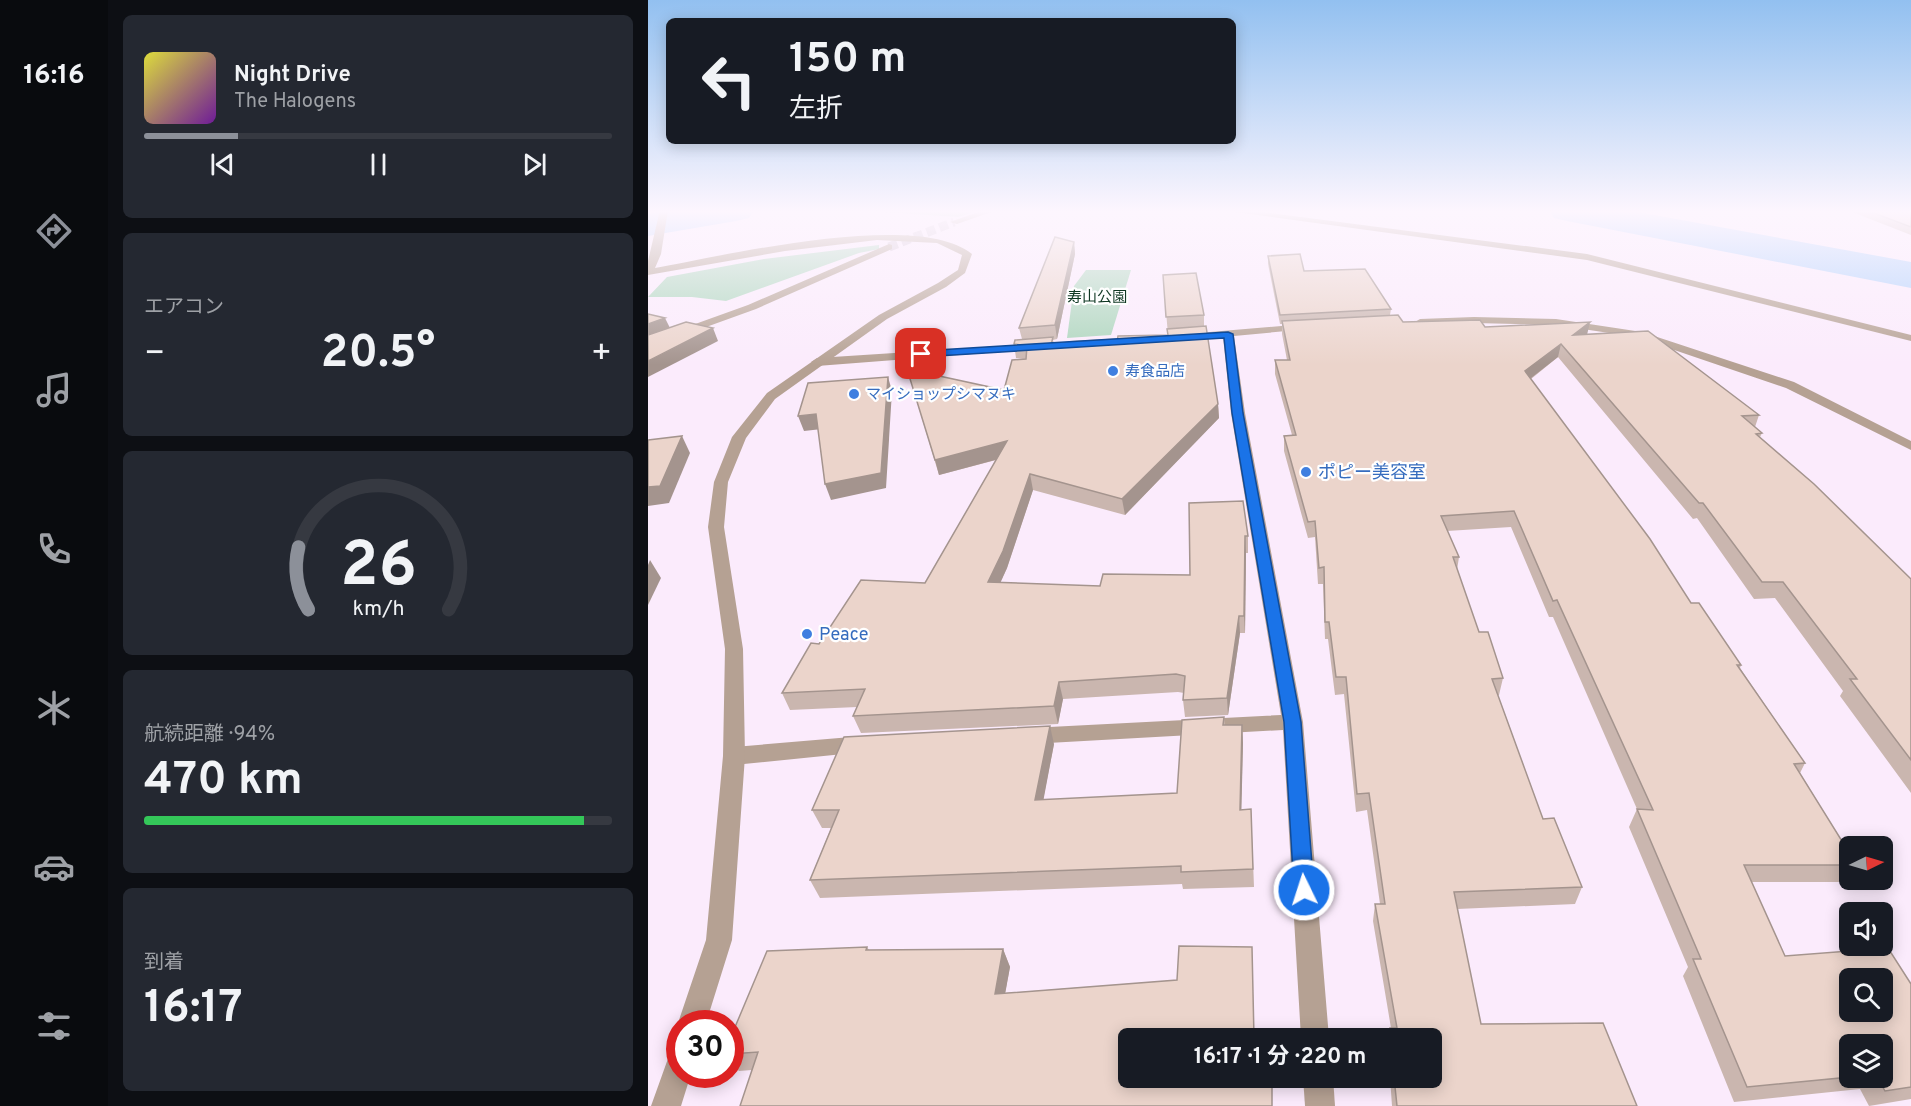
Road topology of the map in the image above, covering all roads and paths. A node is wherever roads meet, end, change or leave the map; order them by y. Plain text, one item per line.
1 (707, 262) edge
2 (856, 262) edge
3 (965, 262) edge
4 (1605, 262) edge
5 (648, 272) edge
6 (1408, 323) edge
7 (1315, 326) edge
8 (1228, 334) junction
9 (1170, 338) edge
10 (1911, 338) edge
11 (1149, 339) edge
12 (648, 345) edge
13 (817, 362) junction
14 (1911, 446) edge
15 (1293, 722) junction
16 (1011, 736) edge
17 (882, 743) edge
18 (734, 756) junction
19 (696, 1010) edge
20 (1314, 1028) edge
21 (672, 1088) edge
22 (1319, 1088) edge
23 (666, 1106) edge
24 (1320, 1106) edge

1 - 5 street
2 - 12 street
3 - 13 street
4 - 10 street
6 - 14 street
7 - 8 street
8 - 9 street
8 - 15 street
11 - 13 street
13 - 18 street
15 - 16 street
15 - 20 street
17 - 18 street
18 - 19 street
21 - 23 street
22 - 24 street

